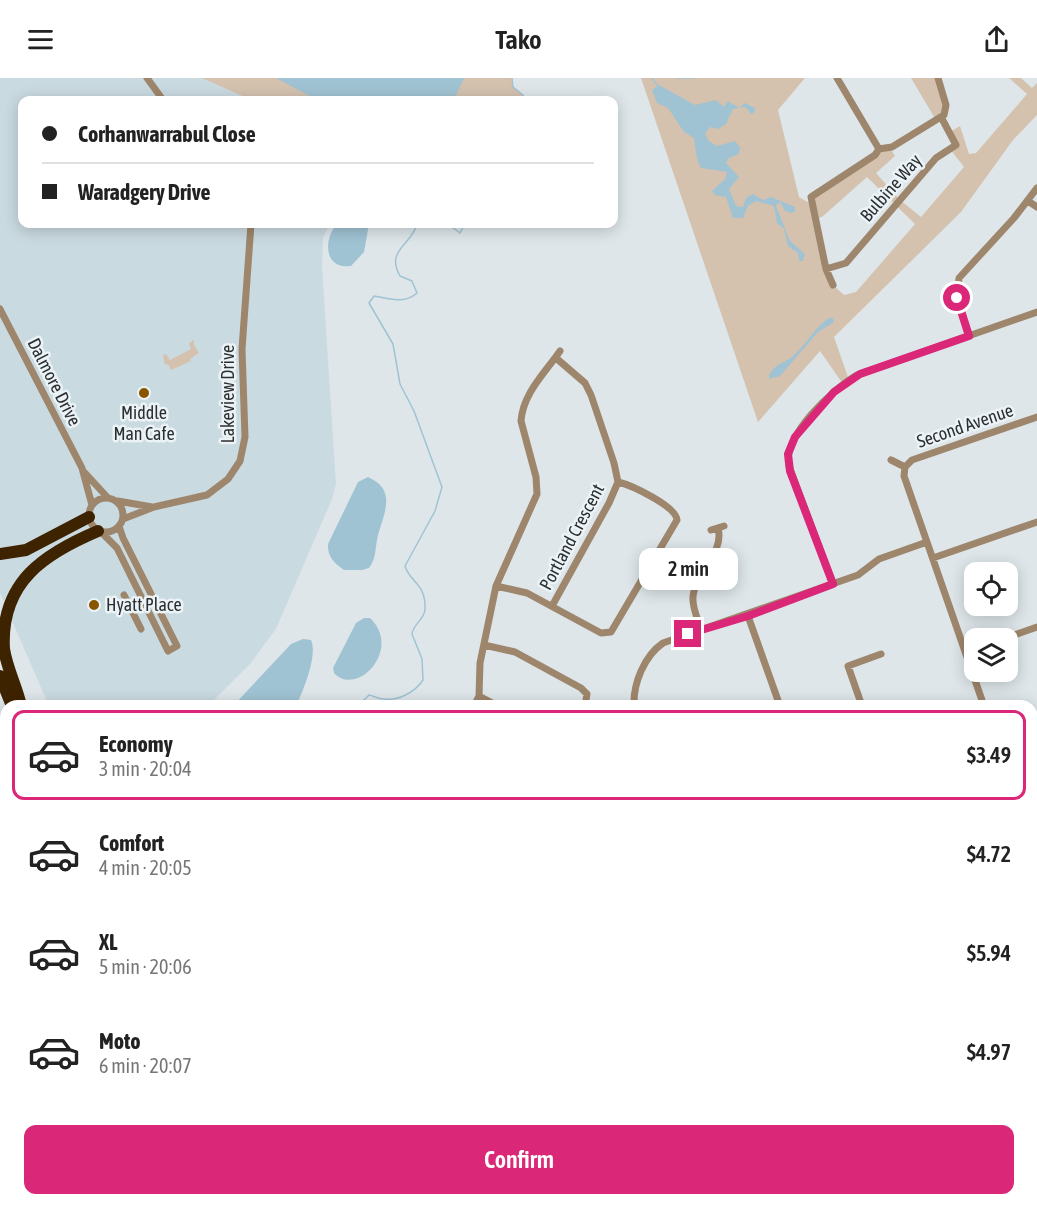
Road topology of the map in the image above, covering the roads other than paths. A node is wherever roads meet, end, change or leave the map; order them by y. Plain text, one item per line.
1 (147, 78) edge
2 (837, 78) edge
3 (938, 78) edge
4 (160, 96) edge
5 (941, 117) junction
6 (879, 149) junction
7 (1037, 188) edge
8 (1028, 201) junction
9 (1037, 207) edge
10 (251, 228) edge
11 (826, 269) junction
12 (833, 285) dead end
13 (0, 309) edge
14 (1037, 312) edge
15 (969, 336) junction
16 (1037, 417) edge
17 (891, 460) dead end
18 (905, 467) junction
19 (82, 468) junction
20 (618, 482) junction
21 (111, 499) junction
22 (154, 507) junction
23 (90, 511) junction
24 (1037, 522) edge
25 (121, 523) junction
26 (718, 528) dead end
27 (100, 532) junction
28 (927, 542) junction
29 (0, 554) edge
30 (933, 558) junction
31 (833, 584) junction
32 (496, 586) junction
33 (124, 595) dead end
34 (156, 605) junction
35 (552, 606) junction
36 (147, 610) junction
37 (748, 616) junction
38 (1037, 627) edge
39 (141, 629) dead end
40 (701, 629) junction
41 (1018, 634) edge
42 (484, 645) junction
43 (964, 646) edge
44 (881, 654) dead end
45 (0, 676) edge
46 (976, 682) edge
47 (480, 696) junction
48 (10, 700) edge
49 (19, 700) edge
50 (478, 700) edge
51 (487, 700) edge
52 (585, 700) edge
53 (635, 700) edge
54 (778, 700) edge
55 (860, 700) edge
56 (982, 700) edge

1 - 4 street
2 - 6 street
3 - 5 street
5 - 6 street
5 - 11 street, Bulbine Way
6 - 11 street
7 - 8 street
8 - 9 street
8 - 15 street
10 - 22 street, Lakeview Drive
11 - 12 street
13 - 19 street, Dalmore Drive
14 - 15 street
15 - 31 street
16 - 18 street, Second Avenue
17 - 18 street
18 - 28 street
19 - 21 street, Dalmore Drive
19 - 23 street, Dalmore Drive
20 - 32 street, Portland Crescent
20 - 35 street, Portland Crescent
20 - 35 street
21 - 22 street, Lakeview Drive
21 - 23 street
21 - 25 street
22 - 25 street, Lakeview Drive
23 - 27 street
23 - 29 highway
24 - 30 street
25 - 27 street
25 - 34 street
26 - 40 street
27 - 36 street
27 - 49 highway
28 - 30 street
28 - 31 street
30 - 43 street
31 - 37 street
32 - 35 street
32 - 42 street
33 - 39 street
34 - 36 street
34 - 36 street
37 - 40 street
37 - 54 street
38 - 41 street
40 - 53 street
42 - 47 street
42 - 52 street
44 - 55 street
45 - 48 highway
46 - 56 street
47 - 50 street
47 - 51 street

